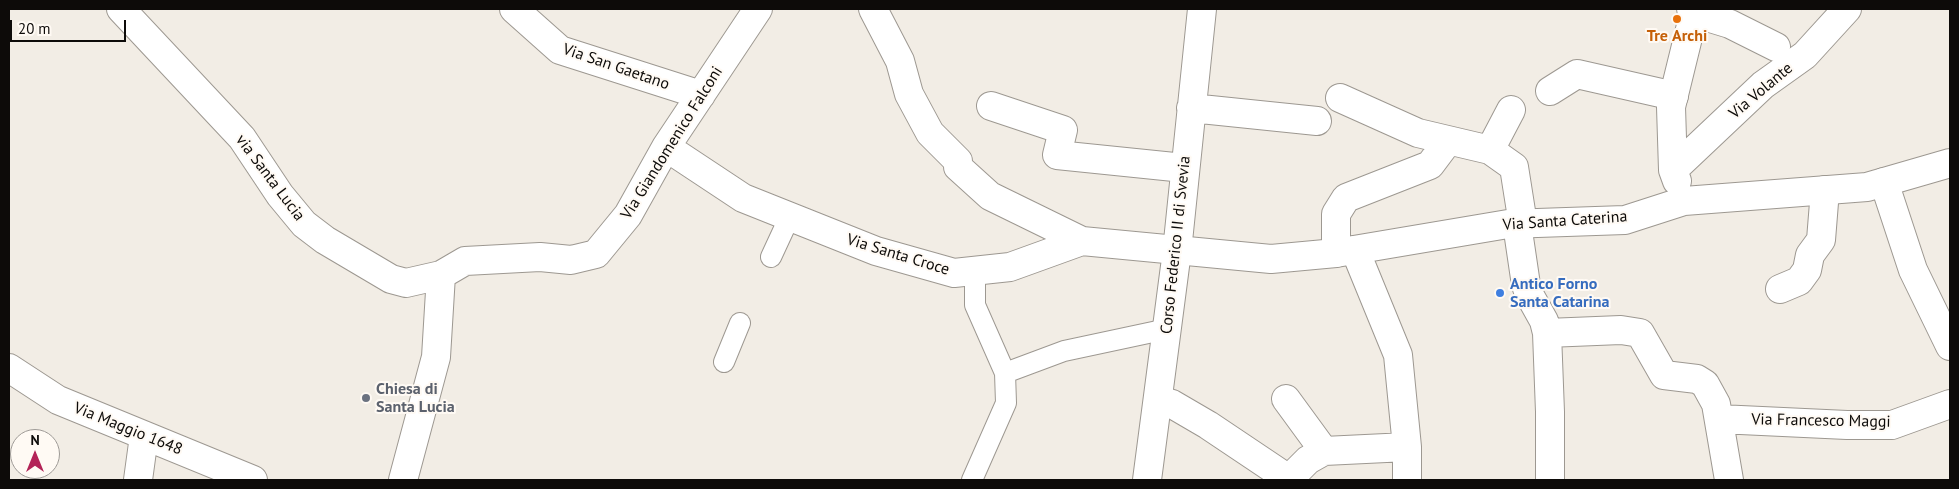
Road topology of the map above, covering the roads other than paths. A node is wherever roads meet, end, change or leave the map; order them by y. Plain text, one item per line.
1 (121, 9) edge
2 (514, 9) edge
3 (758, 9) edge
4 (874, 9) edge
5 (1202, 9) edge
6 (1847, 9) edge
7 (1693, 11) edge
8 (1776, 46) dead end
9 (1550, 91) dead end
10 (700, 95) junction
11 (1674, 96) junction
12 (1340, 98) dead end
13 (991, 106) dead end
14 (1191, 108) junction
15 (1512, 110) dead end
16 (1317, 121) dead end
17 (1448, 141) junction
18 (666, 147) junction
19 (1490, 150) junction
20 (1950, 163) edge
21 (1184, 168) junction
22 (1673, 170) junction
23 (1884, 182) junction
24 (1825, 190) junction
25 (1684, 201) junction
26 (790, 216) junction
27 (1520, 224) junction
28 (1082, 241) junction
29 (1346, 251) junction
30 (1177, 252) junction
31 (771, 257) dead end
32 (571, 260) joint
33 (975, 271) junction
34 (441, 276) junction
35 (1780, 289) dead end
36 (740, 324) dead end
37 (1167, 329) junction
38 (1547, 333) junction
39 (1950, 346) edge
40 (724, 362) dead end
41 (9, 368) edge
42 (1004, 373) junction
43 (1286, 399) dead end
44 (1158, 400) junction
45 (1950, 404) edge
46 (1719, 419) junction
47 (144, 436) junction
48 (1406, 447) junction
49 (1324, 451) junction
50 (1282, 479) edge
51 (138, 480) edge
52 (253, 480) edge
53 (402, 480) edge
54 (972, 480) edge
55 (1147, 480) edge
56 (1407, 480) edge
57 (1550, 480) edge
58 (1729, 480) edge

1 - 34 street, via Santa Lucia
2 - 10 street, Via San Gaetano
3 - 10 street, Via Giandomenico Falconi
4 - 28 street
5 - 14 street, Corso Federico II di Svevia
6 - 22 street, Via Volante
7 - 8 street
7 - 11 street
9 - 11 street
10 - 18 street, Via Giandomenico Falconi
11 - 22 street
12 - 17 street
13 - 21 street
14 - 16 street
14 - 21 street, Corso Federico II di Svevia
15 - 19 street
17 - 19 street
17 - 29 street
18 - 26 street, Via Santa Croce
18 - 32 street, Via Giandomenico Falconi
19 - 27 street
20 - 23 street, Via Santa Caterina
21 - 30 street, Corso Federico II di Svevia
22 - 25 street
23 - 24 street, Via Santa Caterina
23 - 39 street
24 - 25 street, Via Santa Caterina
24 - 35 street
25 - 27 street, Via Santa Caterina
26 - 31 lane
26 - 33 street, Via Santa Croce
27 - 29 street, Via Santa Caterina
27 - 38 street
28 - 30 street, Via Santa Croce
28 - 33 street, Via Santa Croce
29 - 30 street, Via Santa Caterina
29 - 48 street
30 - 37 street, Corso Federico II di Svevia
32 - 34 street, via Santa Lucia
33 - 42 lane
34 - 53 street
36 - 40 lane
37 - 42 lane
37 - 44 street, Corso Federico II di Svevia
38 - 46 street
38 - 57 street
41 - 47 street, Via Maggio 1648
42 - 54 lane
43 - 49 street
44 - 50 street
44 - 55 street, Corso Federico II di Svevia
45 - 46 street, Via Francesco Maggi
46 - 58 street
47 - 51 street
47 - 52 street, Via Maggio 1648
48 - 49 street
48 - 56 street
49 - 50 street

